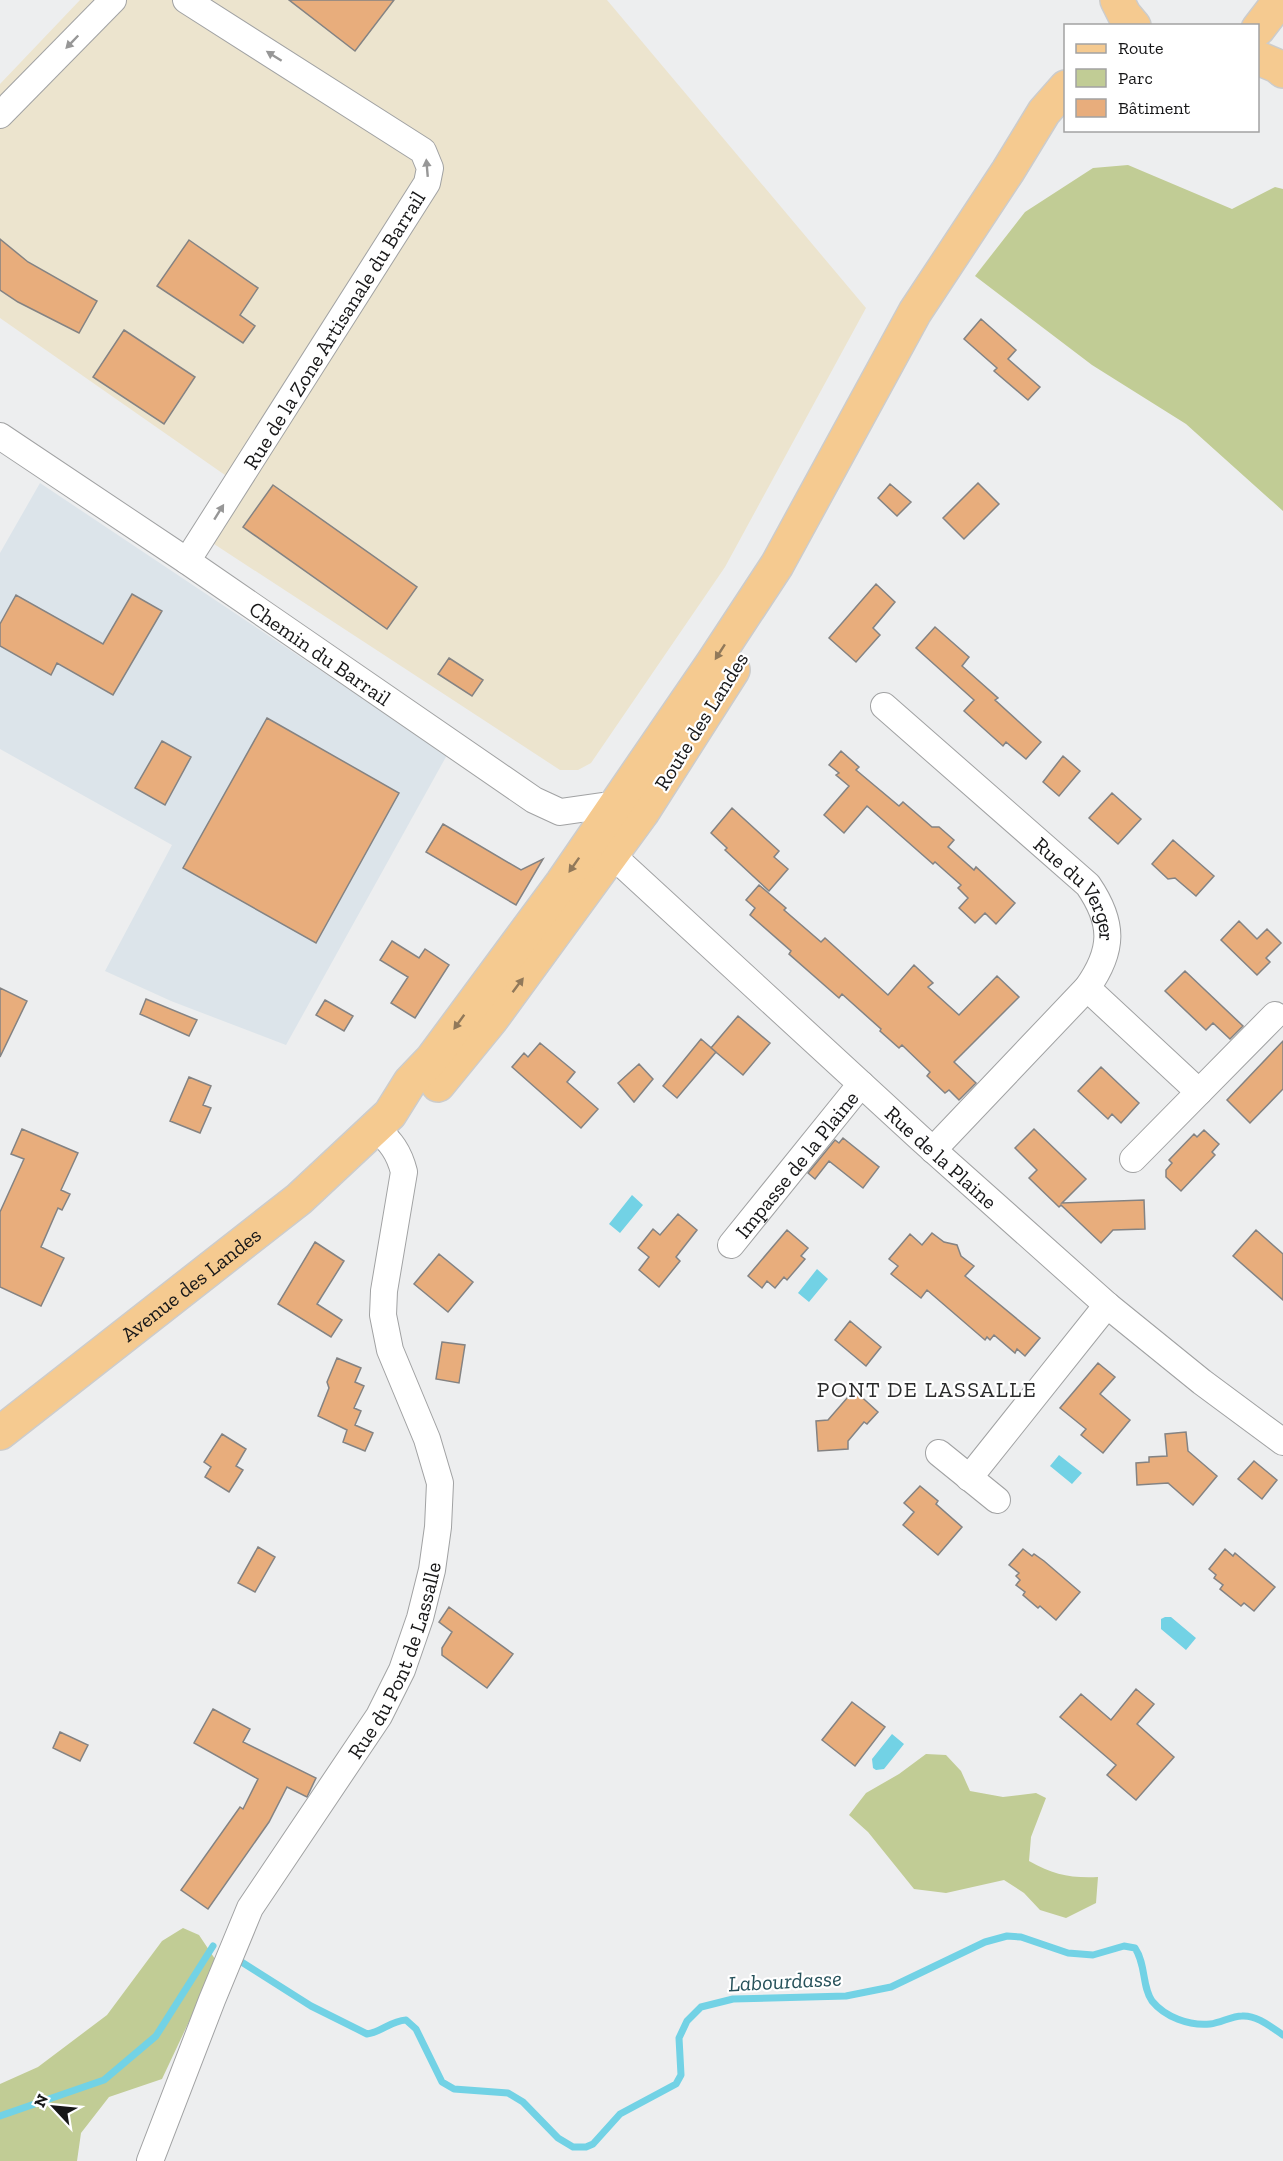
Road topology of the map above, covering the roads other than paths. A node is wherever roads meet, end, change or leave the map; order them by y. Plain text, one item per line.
1 (112, 0) edge
2 (186, 0) edge
3 (1113, 0) edge
4 (1118, 0) edge
5 (1277, 0) edge
6 (1107, 24) edge
7 (1132, 24) edge
8 (1259, 27) edge
9 (1259, 59) edge
10 (1283, 71) edge
11 (1064, 88) edge
12 (0, 115) edge
13 (1064, 115) edge
14 (1008, 171) junction
15 (940, 276) junction
16 (0, 436) edge
17 (187, 561) junction
18 (884, 706) dead end
19 (612, 810) junction
20 (612, 855) junction
21 (1087, 988) junction
22 (1275, 1015) dead end
23 (861, 1084) junction
24 (1199, 1092) junction
25 (383, 1121) junction
26 (933, 1150) junction
27 (1133, 1159) dead end
28 (731, 1245) dead end
29 (1107, 1305) junction
30 (0, 1433) edge
31 (1283, 1442) edge
32 (939, 1453) dead end
33 (969, 1478) junction
34 (997, 1500) dead end
35 (150, 2161) edge

1 -> 12 street
17 -> 2 street, Rue de la Zone Artisanale du Barrail
3 - 6 main road
4 - 7 main road
5 - 8 main road
9 - 10 main road
11 - 14 main road, Route des Landes
13 - 14 main road, Route des Landes
14 - 15 main road, Route des Landes
15 -> 19 main road, Route des Landes
15 - 20 main road, Route des Landes
16 - 17 street, Chemin du Barrail
17 - 19 street, Chemin du Barrail
18 - 21 street, Rue du Verger
19 - 20 street
19 -> 25 main road, Route des Landes
20 - 23 street, Rue de la Plaine
25 -> 20 main road, Route des Landes
21 - 24 street
21 - 26 street, Rue du Verger
22 - 24 street
23 - 26 street, Rue de la Plaine
23 - 28 street, Impasse de la Plaine
24 - 27 street
25 - 30 main road, Avenue des Landes
25 - 35 street, Rue du Pont de Lassalle
26 - 29 street, Rue de la Plaine
29 - 31 street, Rue de la Plaine
29 - 33 street
32 - 33 street
33 - 34 street

